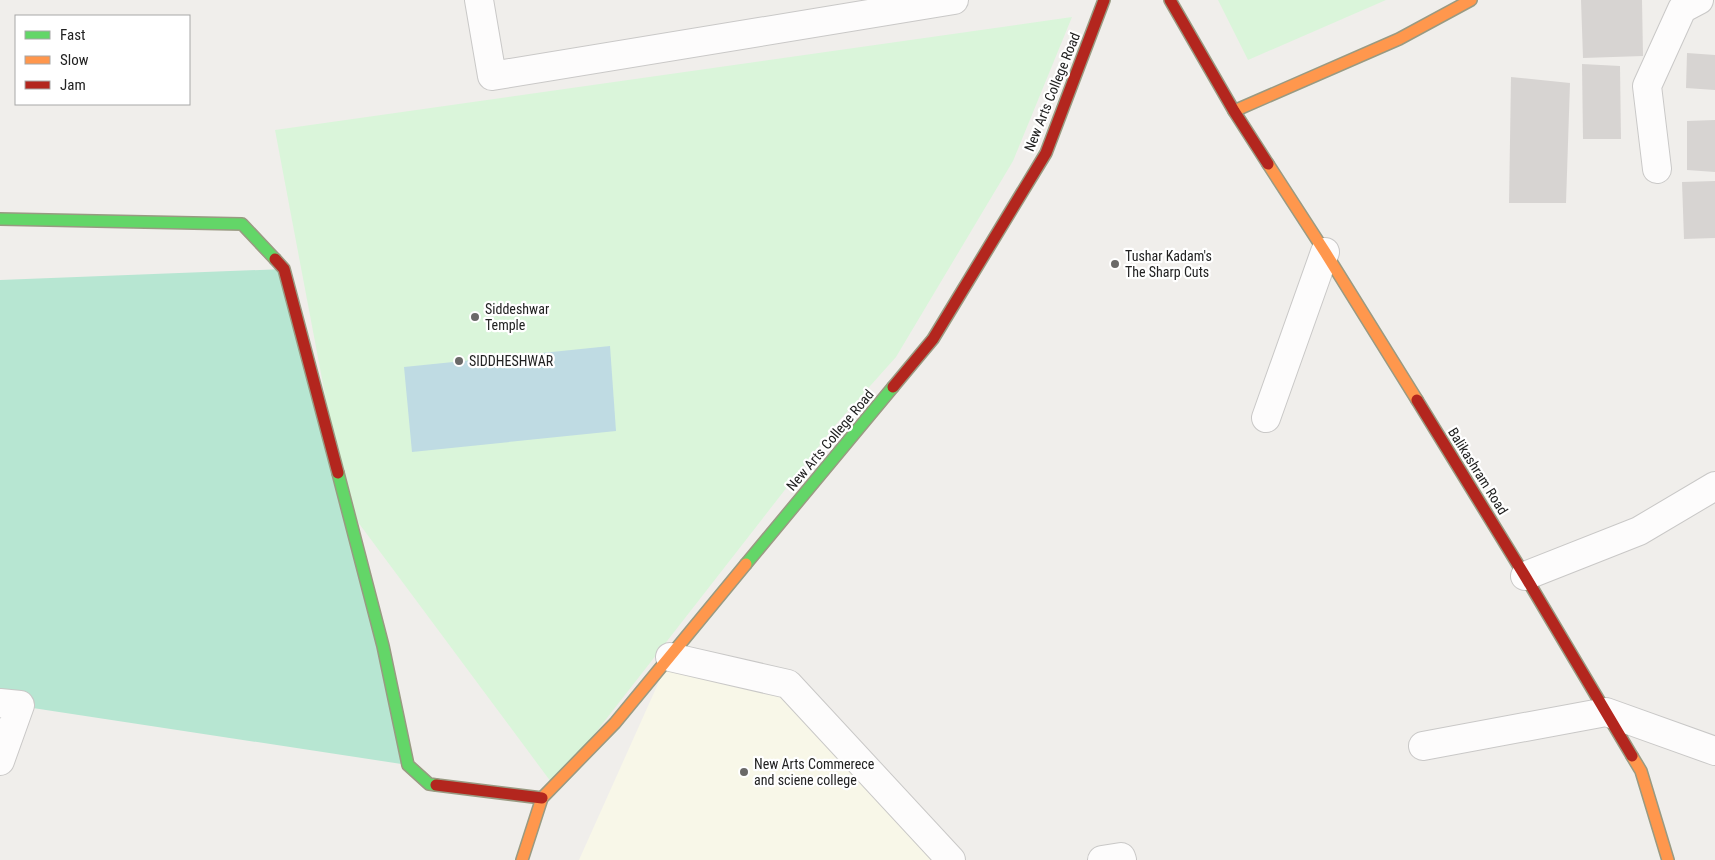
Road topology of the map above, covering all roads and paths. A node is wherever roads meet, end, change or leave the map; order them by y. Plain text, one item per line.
1 (479, 0) edge
2 (954, 0) edge
3 (1104, 0) edge
4 (1170, 0) edge
5 (1471, 0) edge
6 (1699, 0) edge
7 (1234, 111) junction
8 (1657, 169) dead end
9 (0, 219) edge
10 (1325, 252) junction
11 (1266, 418) dead end
12 (1715, 486) edge
13 (1526, 576) junction
14 (670, 657) junction
15 (0, 704) edge
16 (1606, 712) junction
17 (1423, 746) dead end
18 (1715, 751) edge
19 (0, 761) edge
20 (542, 798) junction
21 (522, 860) edge
22 (951, 860) edge
23 (1102, 860) edge
24 (1122, 860) edge
25 (1668, 860) edge

1 - 2 street
3 - 14 street, New Arts College Road
4 - 7 street, Balikashram Road
5 - 7 street
6 - 8 street
7 - 10 street, Balikashram Road
9 - 20 street
10 - 11 street
10 - 13 street, Balikashram Road
12 - 13 street
13 - 16 street, Balikashram Road
14 - 20 street, New Arts College Road
14 - 22 street
15 - 19 street
16 - 17 street
16 - 18 street
16 - 25 street, Balikashram Road
20 - 21 street, New Arts College Road
23 - 24 street

